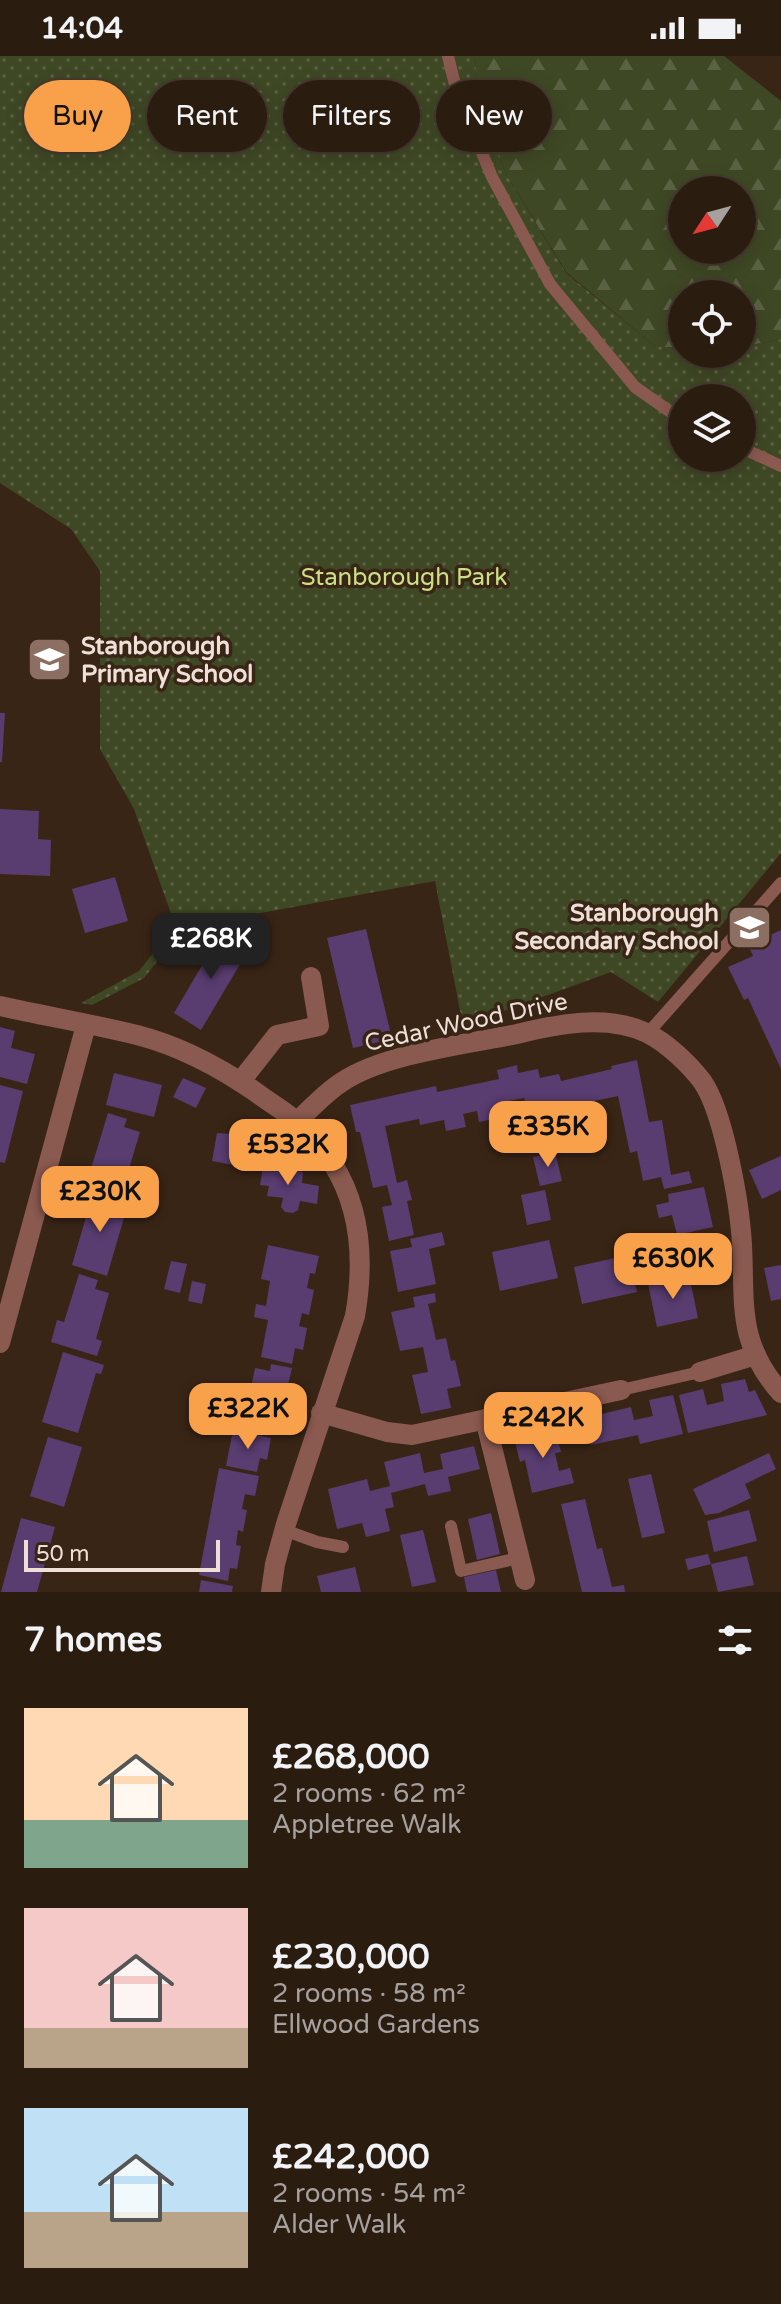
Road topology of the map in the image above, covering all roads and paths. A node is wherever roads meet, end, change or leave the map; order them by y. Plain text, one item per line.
1 (448, 56) edge
2 (668, 410) edge
3 (756, 454) edge
4 (781, 466) edge
5 (781, 883) edge
6 (311, 977) dead end
7 (0, 1006) edge
8 (86, 1025) junction
9 (648, 1033) junction
10 (240, 1082) junction
11 (297, 1122) junction
12 (0, 1343) edge
13 (756, 1355) junction
14 (700, 1372) joint
15 (621, 1390) joint
16 (781, 1393) edge
17 (321, 1413) junction
18 (485, 1419) junction
19 (451, 1526) dead end
20 (284, 1530) junction
21 (343, 1547) dead end
22 (519, 1558) junction
23 (525, 1580) dead end
24 (271, 1592) edge

1 - 2 lane
3 - 4 lane
5 - 9 lane
6 - 10 street
7 - 8 street
8 - 10 street
8 - 12 street
9 - 11 street, Cedar Wood Drive
9 - 13 street, Cedar Wood Drive
10 - 11 street
11 - 17 street
13 - 14 street
13 - 16 street, Cedar Wood Drive
14 - 15 lane
15 - 18 street
17 - 18 street
17 - 20 street
18 - 22 street
19 - 22 lane
20 - 21 lane
20 - 24 street
22 - 23 street

